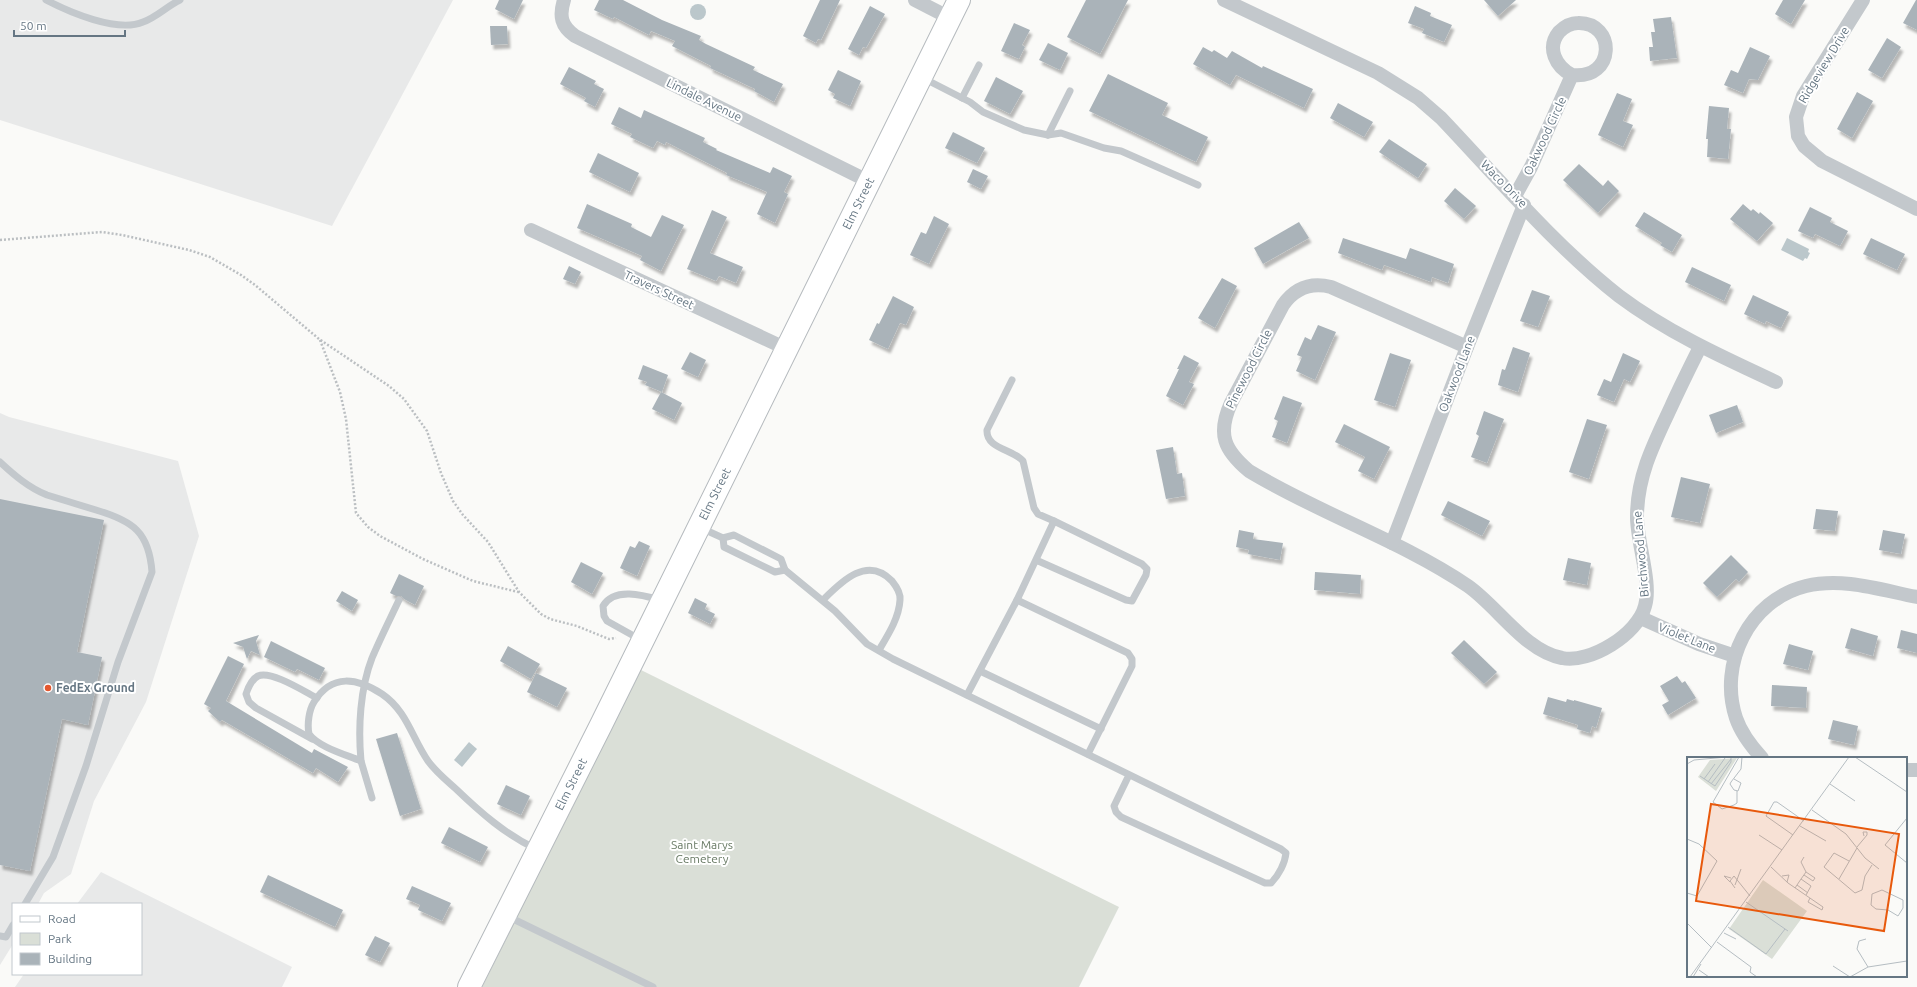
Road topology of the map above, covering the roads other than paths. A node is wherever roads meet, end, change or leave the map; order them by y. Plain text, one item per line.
1 (46, 0) edge
2 (180, 0) edge
3 (564, 0) edge
4 (915, 0) edge
5 (1224, 0) edge
6 (1863, 0) edge
7 (955, 9) edge
8 (979, 65) dead end
9 (1572, 75) dead end
10 (921, 77) junction
11 (1070, 91) dead end
12 (962, 98) junction
13 (1048, 135) junction
14 (870, 182) junction
15 (1198, 185) dead end
16 (1520, 200) junction
17 (1917, 209) edge
18 (531, 230) dead end
19 (1467, 347) junction
20 (1700, 347) junction
21 (787, 349) junction
22 (1012, 380) dead end
23 (1776, 382) dead end
24 (0, 462) edge
25 (1054, 521) junction
26 (699, 526) junction
27 (723, 538) junction
28 (1392, 543) junction
29 (1036, 560) junction
30 (784, 570) junction
31 (1917, 597) edge
32 (399, 600) dead end
33 (823, 600) junction
34 (1017, 600) junction
35 (662, 601) junction
36 (1640, 618) junction
37 (633, 636) junction
38 (879, 650) junction
39 (1735, 656) junction
40 (980, 671) junction
41 (365, 685) junction
42 (967, 695) junction
43 (317, 698) junction
44 (1101, 729) junction
45 (315, 740) junction
46 (1088, 754) junction
47 (1761, 757) edge
48 (361, 761) junction
49 (1129, 775) junction
50 (372, 798) dead end
51 (538, 850) junction
52 (26, 903) edge
53 (505, 915) junction
54 (12, 927) edge
55 (0, 936) edge
56 (469, 987) edge
57 (653, 987) edge

1 - 2 lane
3 - 14 street, Lindale Avenue
4 - 7 street
5 - 16 street, Waco Drive
6 - 17 street, Ridgeview Drive
7 - 10 main road, Elm Street
8 - 12 lane
9 - 16 street, Oakwood Circle
10 - 12 lane
10 - 14 main road, Elm Street
11 - 13 lane
12 - 13 lane
13 - 15 lane
14 - 21 main road, Elm Street
16 - 19 street, Oakwood Lane
16 - 20 street, Waco Drive
18 - 21 street, Travers Street
19 - 28 street, Oakwood Lane
19 - 28 street, Pinewood Circle
20 - 23 street, Waco Drive
20 - 36 street, Birchwood Lane
21 - 26 main road, Elm Street
22 - 25 lane
24 - 52 lane
25 - 29 lane
25 - 29 lane
26 - 27 lane
26 - 35 main road, Elm Street
27 - 30 lane
27 - 30 lane
28 - 36 street, Birchwood Lane
29 - 34 lane
30 - 33 lane
31 - 39 street
32 - 41 lane
33 - 38 lane
33 - 38 lane
34 - 40 lane
34 - 44 lane
35 - 37 main road, Elm Street
35 - 37 lane
36 - 39 street, Violet Lane
37 - 51 main road, Elm Street
38 - 42 lane
39 - 47 street
40 - 42 lane
40 - 44 lane
41 - 43 lane
41 - 48 lane
41 - 51 lane
42 - 46 lane
43 - 45 lane
43 - 45 lane
44 - 46 lane
45 - 48 lane
46 - 49 lane
48 - 50 lane
49 - 49 lane
51 - 53 main road, Elm Street
53 - 56 main road, Elm Street
53 - 57 lane
54 - 55 lane

